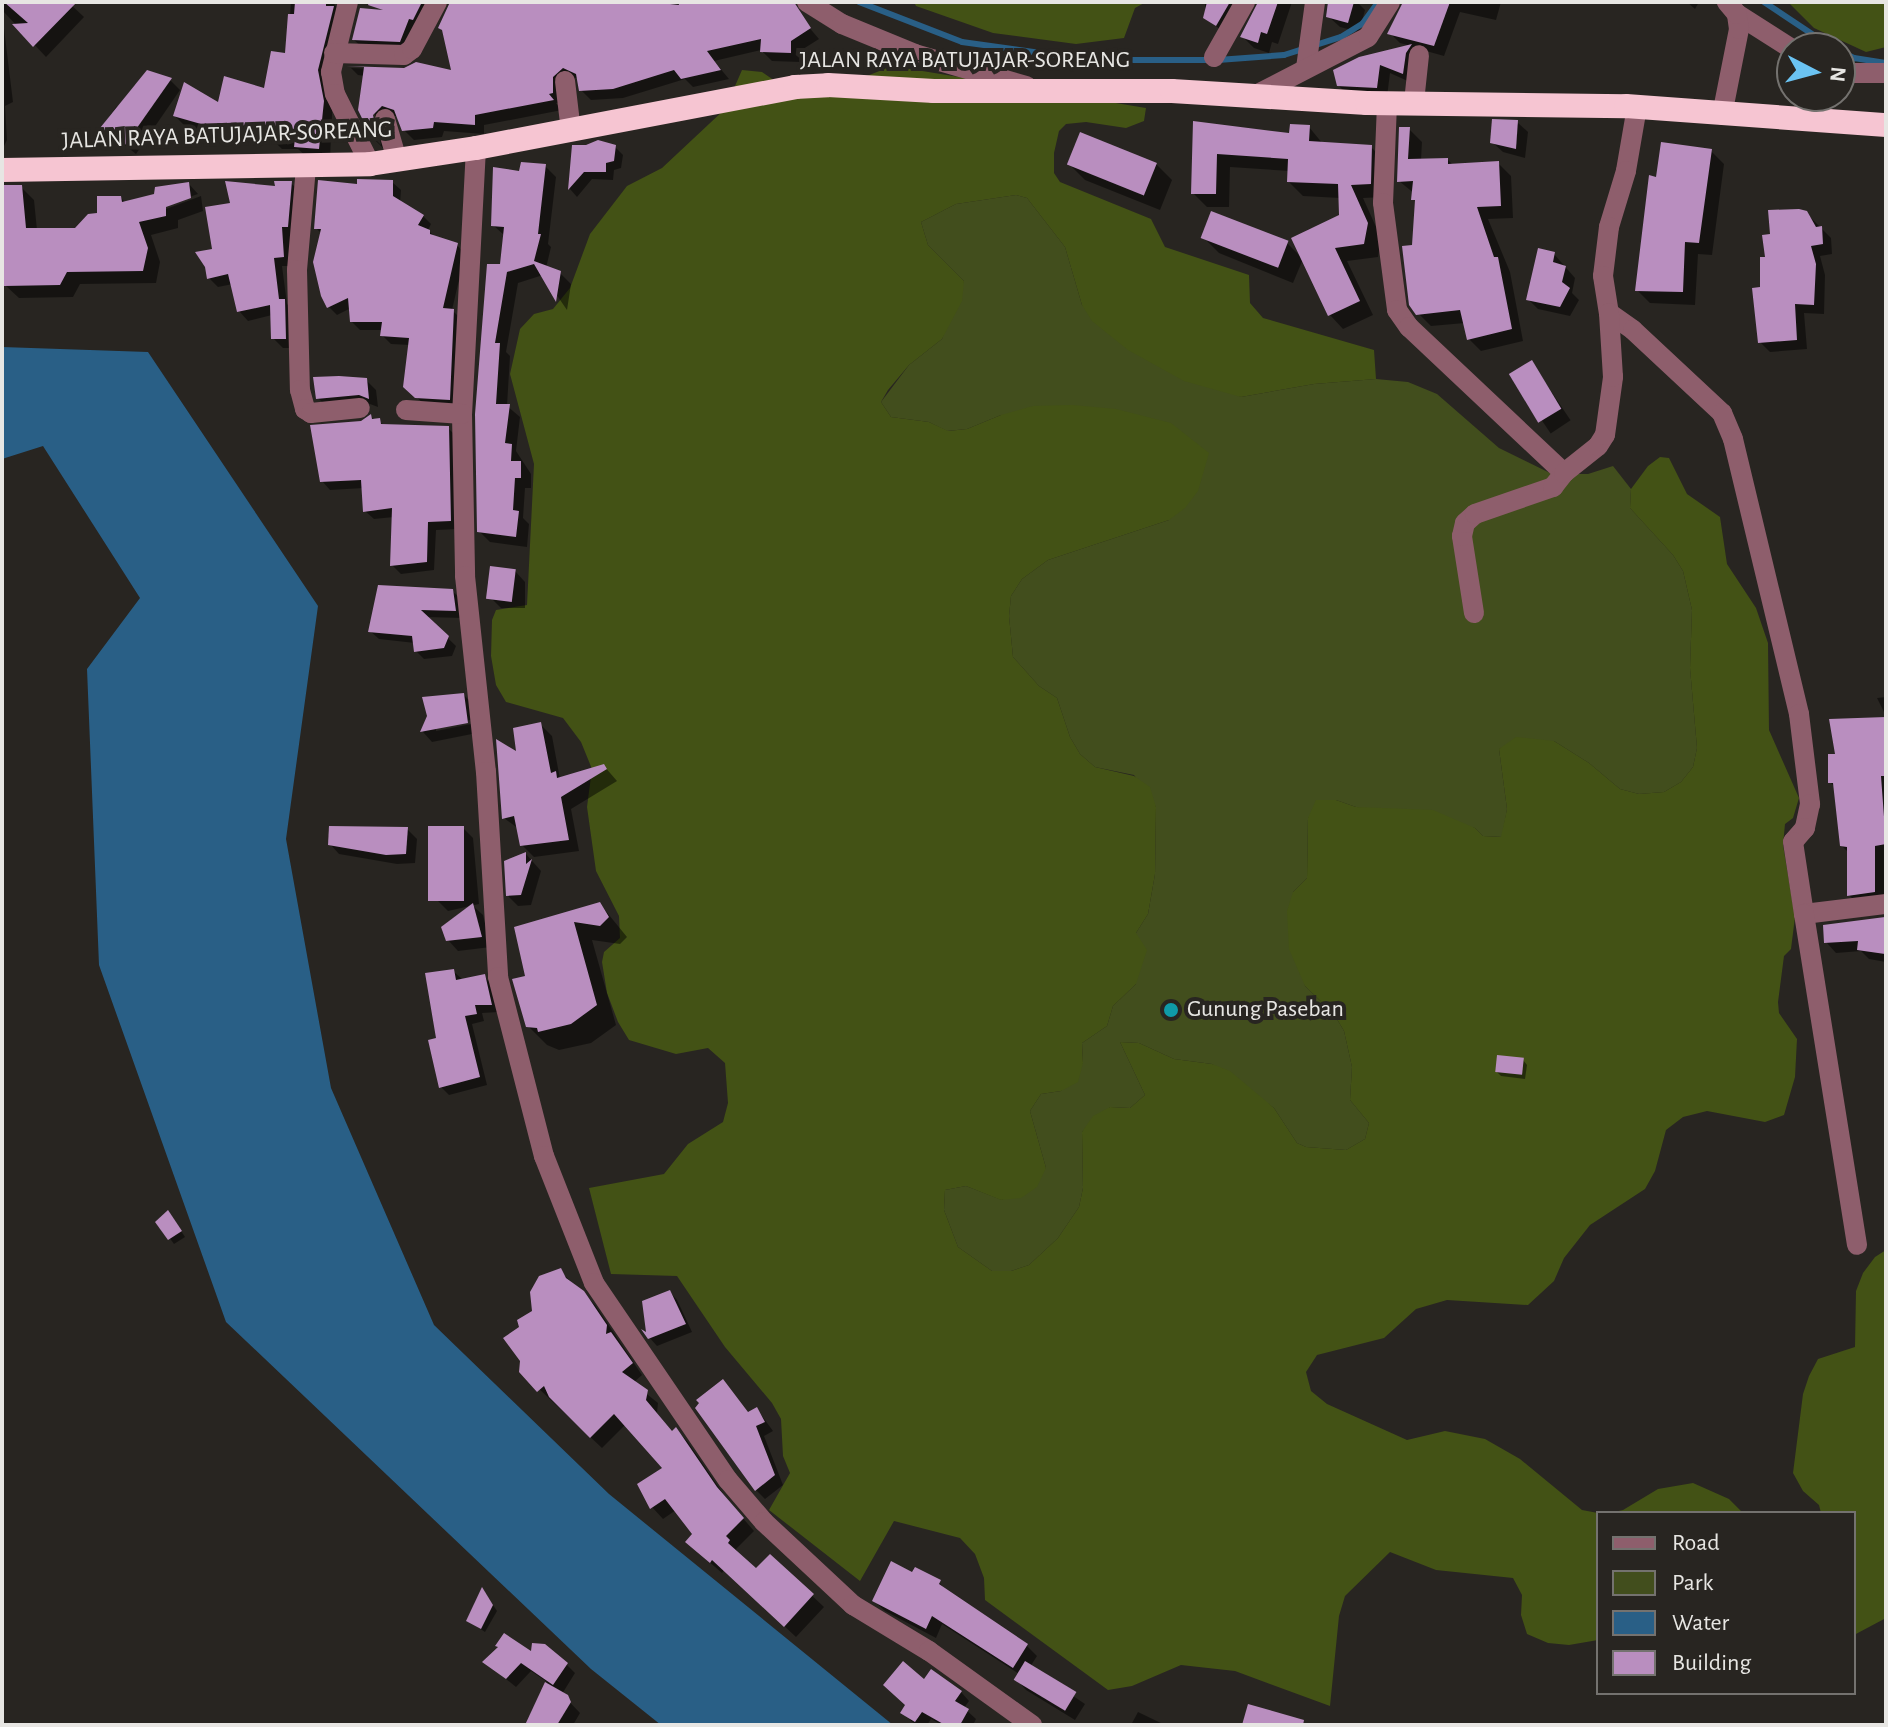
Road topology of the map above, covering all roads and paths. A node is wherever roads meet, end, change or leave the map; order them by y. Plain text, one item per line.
1 (348, 2) edge
2 (437, 2) edge
3 (807, 2) edge
4 (1245, 2) edge
5 (1315, 2) edge
6 (1390, 2) edge
7 (1732, 8) edge
8 (1776, 38) edge
9 (334, 53) junction
10 (1419, 55) dead end
11 (1214, 57) dead end
12 (1307, 63) junction
13 (1856, 73) edge
14 (1886, 73) edge
15 (565, 81) dead end
16 (1034, 89) junction
17 (1256, 95) junction
18 (1414, 102) junction
19 (1387, 104) junction
20 (1637, 107) junction
21 (1722, 115) junction
22 (385, 119) dead end
23 (1886, 125) edge
24 (571, 131) junction
25 (476, 148) junction
26 (397, 160) junction
27 (370, 164) junction
28 (306, 167) junction
29 (2, 170) edge
30 (1609, 313) junction
31 (360, 408) dead end
32 (406, 410) dead end
33 (462, 414) junction
34 (1564, 473) junction
35 (1474, 613) dead end
36 (1886, 904) edge
37 (1804, 914) junction
38 (1857, 1245) dead end
39 (1032, 1725) edge

1 - 9 street
2 - 9 street
3 - 16 street
4 - 11 street
5 - 12 street
6 - 12 street
7 - 8 street
7 - 21 street
9 - 27 street
10 - 18 street
12 - 17 street
13 - 14 street
15 - 24 street
16 - 17 highway, JALAN RAYA BATUJAJAR-SOREANG
16 - 24 highway, JALAN RAYA BATUJAJAR-SOREANG
17 - 19 highway, JALAN RAYA BATUJAJAR-SOREANG
18 - 19 highway, JALAN RAYA BATUJAJAR-SOREANG
18 - 20 highway, JALAN RAYA BATUJAJAR-SOREANG
19 - 34 street
20 - 21 highway, JALAN RAYA BATUJAJAR-SOREANG
20 - 30 street
21 - 23 highway, JALAN RAYA BATUJAJAR-SOREANG
22 - 26 street
24 - 25 highway, JALAN RAYA BATUJAJAR-SOREANG
25 - 26 highway, JALAN RAYA BATUJAJAR-SOREANG
25 - 33 street
26 - 27 highway, JALAN RAYA BATUJAJAR-SOREANG
27 - 28 highway, JALAN RAYA BATUJAJAR-SOREANG
28 - 29 highway, JALAN RAYA BATUJAJAR-SOREANG
28 - 31 street
30 - 34 street
30 - 37 street
32 - 33 street
33 - 39 street
34 - 35 street
36 - 37 street
37 - 38 street

